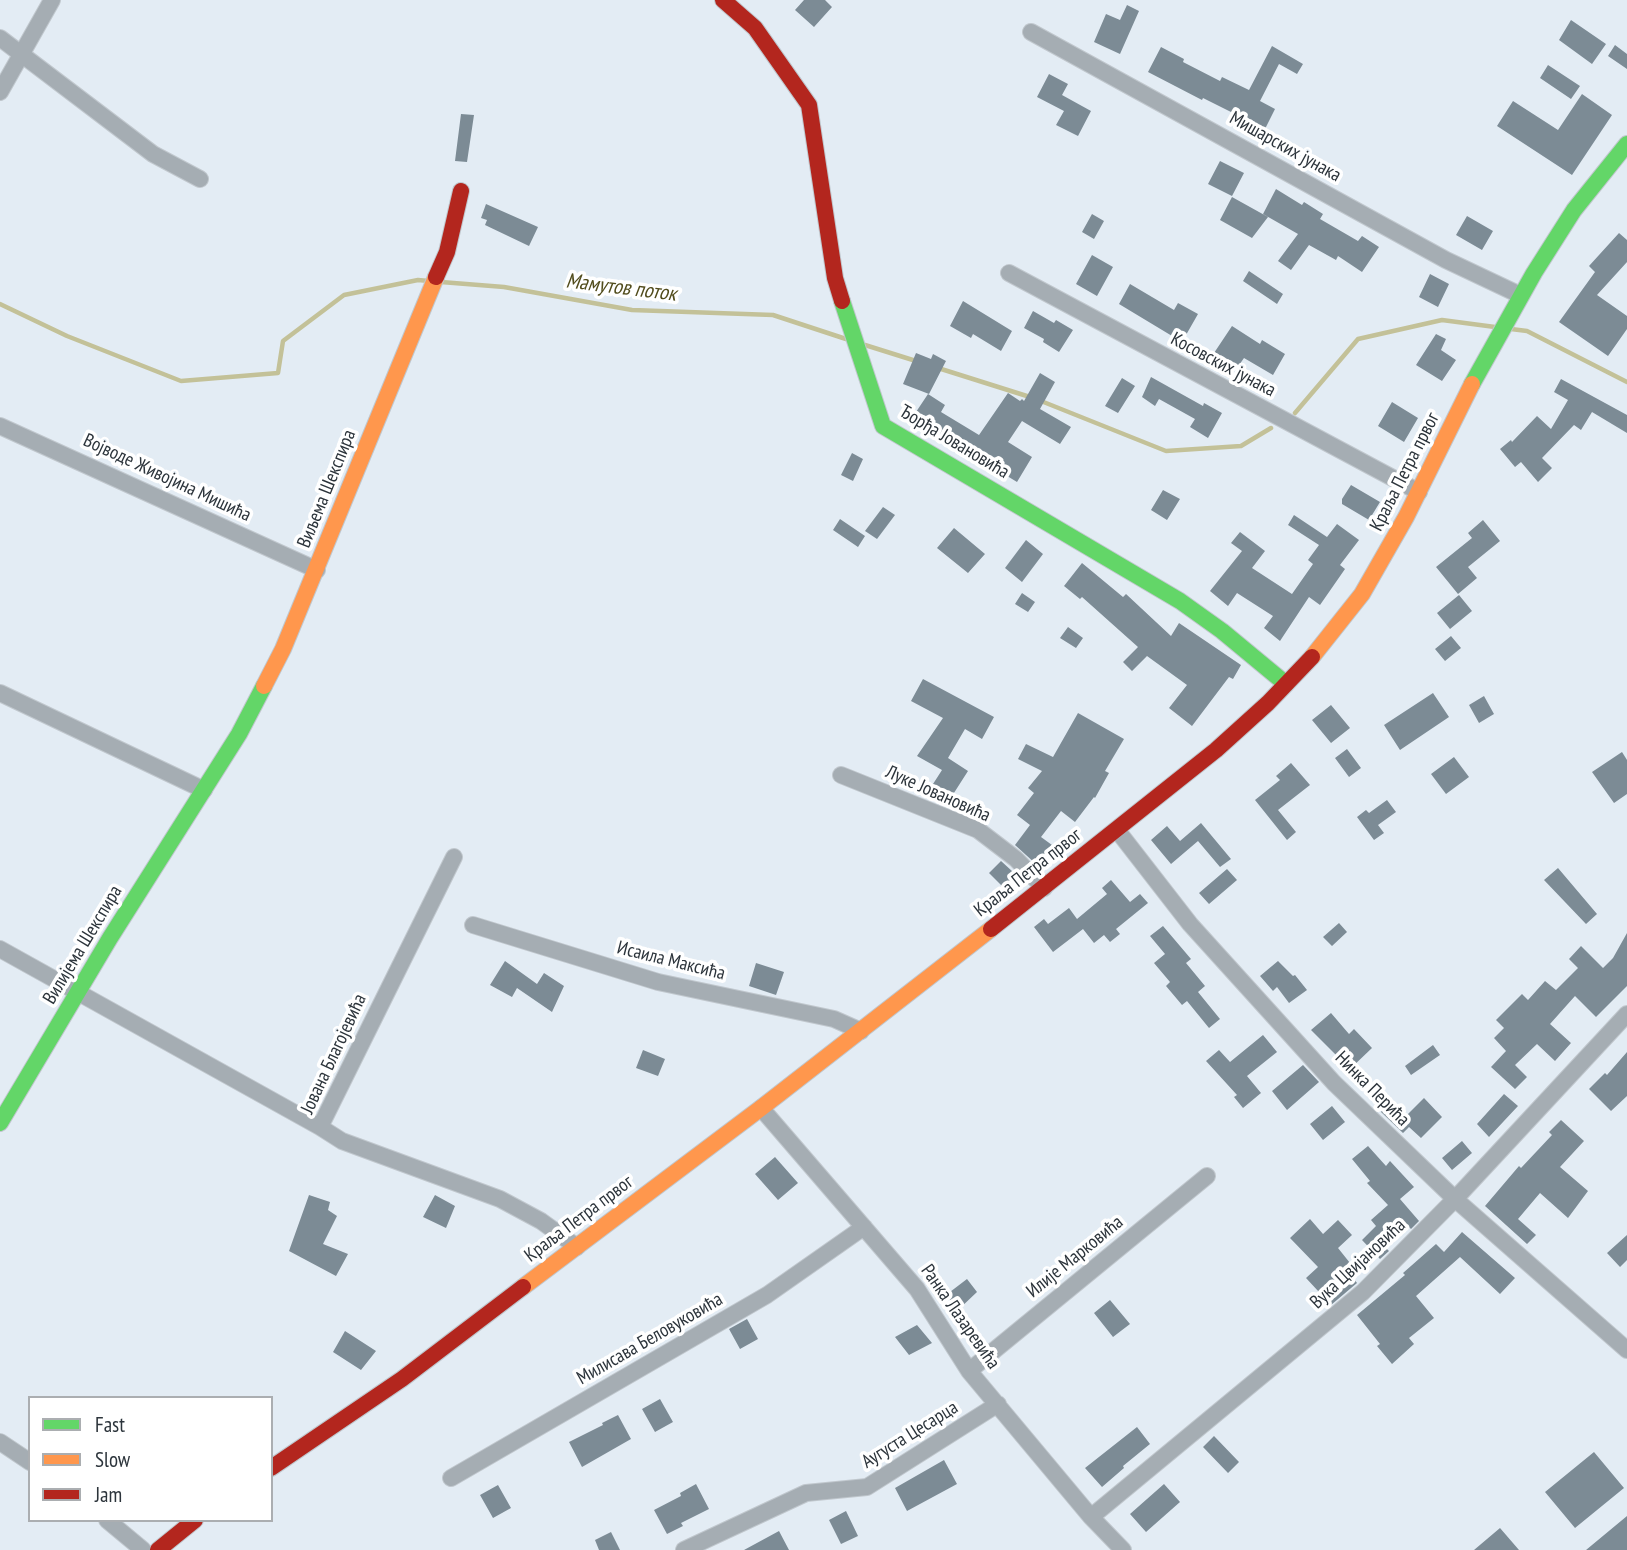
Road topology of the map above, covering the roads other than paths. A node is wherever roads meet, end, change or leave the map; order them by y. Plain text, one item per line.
1 (52, 0) edge
2 (723, 0) edge
3 (1031, 33) dead end
4 (0, 38) edge
5 (20, 54) junction
6 (0, 92) edge
7 (1627, 144) edge
8 (200, 179) dead end
9 (461, 191) dead end
10 (1009, 273) dead end
11 (1520, 295) junction
12 (0, 426) edge
13 (1419, 492) junction
14 (317, 570) junction
15 (1286, 684) junction
16 (0, 693) edge
17 (841, 775) dead end
18 (204, 790) junction
19 (1117, 830) junction
20 (454, 857) dead end
21 (1044, 888) junction
22 (473, 925) dead end
23 (0, 949) edge
24 (78, 992) junction
25 (1627, 1014) edge
26 (861, 1031) junction
27 (761, 1108) junction
28 (0, 1123) edge
29 (320, 1126) junction
30 (1207, 1176) dead end
31 (1455, 1199) junction
32 (864, 1227) junction
33 (577, 1247) junction
34 (1627, 1350) edge
35 (970, 1371) junction
36 (998, 1404) junction
37 (0, 1442) edge
38 (28, 1461) edge
39 (273, 1467) edge
40 (451, 1478) dead end
41 (1091, 1517) junction
42 (109, 1522) edge
43 (193, 1522) edge
44 (143, 1550) edge
45 (158, 1550) edge
46 (684, 1550) edge
47 (1123, 1550) edge

1 - 5 street
2 - 15 street, Ђорђа Јовановића
3 - 11 street, Мишарских јунака
4 - 5 street
5 - 6 street
5 - 8 street
7 - 11 street, Краља Петра првог
9 - 14 street, Виљема Шекспира
10 - 13 street, Косовских јунака
11 - 13 street, Краља Петра првог
12 - 14 street, Војводе Живојина Мишића
13 - 15 street, Краља Петра првог
14 - 18 street, Виљема Шекспира
15 - 19 street, Краља Петра првог
16 - 18 street
17 - 21 street, Луке Јовановића
18 - 24 street, Вилијема Шекспира
19 - 21 street, Краља Петра првог
19 - 31 street, Нинка Перића
20 - 29 street, Јована Благојевића
21 - 26 street, Краља Петра првог
22 - 26 street, Исаила Максића
23 - 24 street
24 - 28 street, Вилијема Шекспира
24 - 29 street
25 - 31 street, Вука Цвијановића
26 - 27 street, Краља Петра првог
27 - 32 street, Ранка Лазаревића
27 - 33 street, Краља Петра првог
29 - 33 street, Јована Благојевића
30 - 35 street, Илије Марковића
31 - 34 street, Нинка Перића
31 - 41 street, Вука Цвијановића
32 - 35 street, Ранка Лазаревића
32 - 40 street, Милисава Беловуковића
33 - 39 street, Краља Петра првог
35 - 36 street, Ранка Лазаревића
36 - 41 street, Ранка Лазаревића
36 - 46 street, Аугуста Цесарца
37 - 38 street
41 - 47 street, Ранка Лазаревића
42 - 44 street
43 - 45 street

